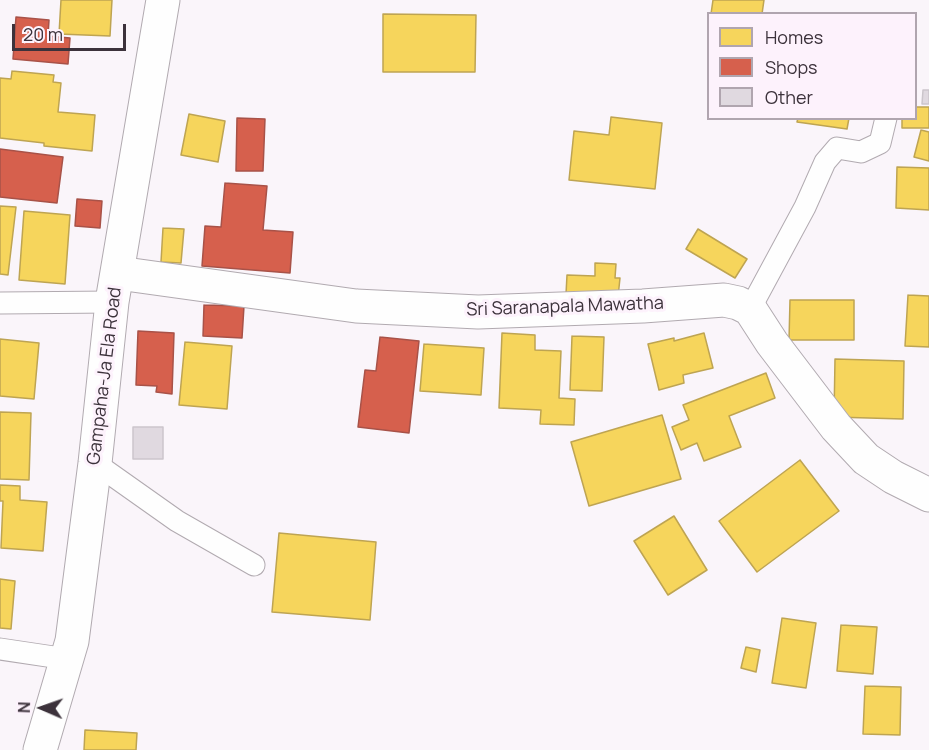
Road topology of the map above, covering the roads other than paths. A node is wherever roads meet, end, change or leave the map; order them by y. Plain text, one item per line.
1 (163, 0) edge
2 (886, 120) edge
3 (115, 288) junction
4 (0, 303) edge
5 (750, 309) junction
6 (95, 464) junction
7 (929, 495) edge
8 (254, 565) dead end
9 (0, 649) edge
10 (67, 659) junction
11 (40, 750) edge

1 - 3 main road, Gampaha-Ja Ela Road
2 - 5 lane
3 - 4 lane
3 - 5 main road, Sri Saranapala Mawatha
3 - 6 main road, Gampaha-Ja Ela Road
5 - 7 main road
6 - 8 lane
6 - 10 main road, Gampaha-Ja Ela Road
9 - 10 lane
10 - 11 main road, Gampaha-Ja Ela Road

